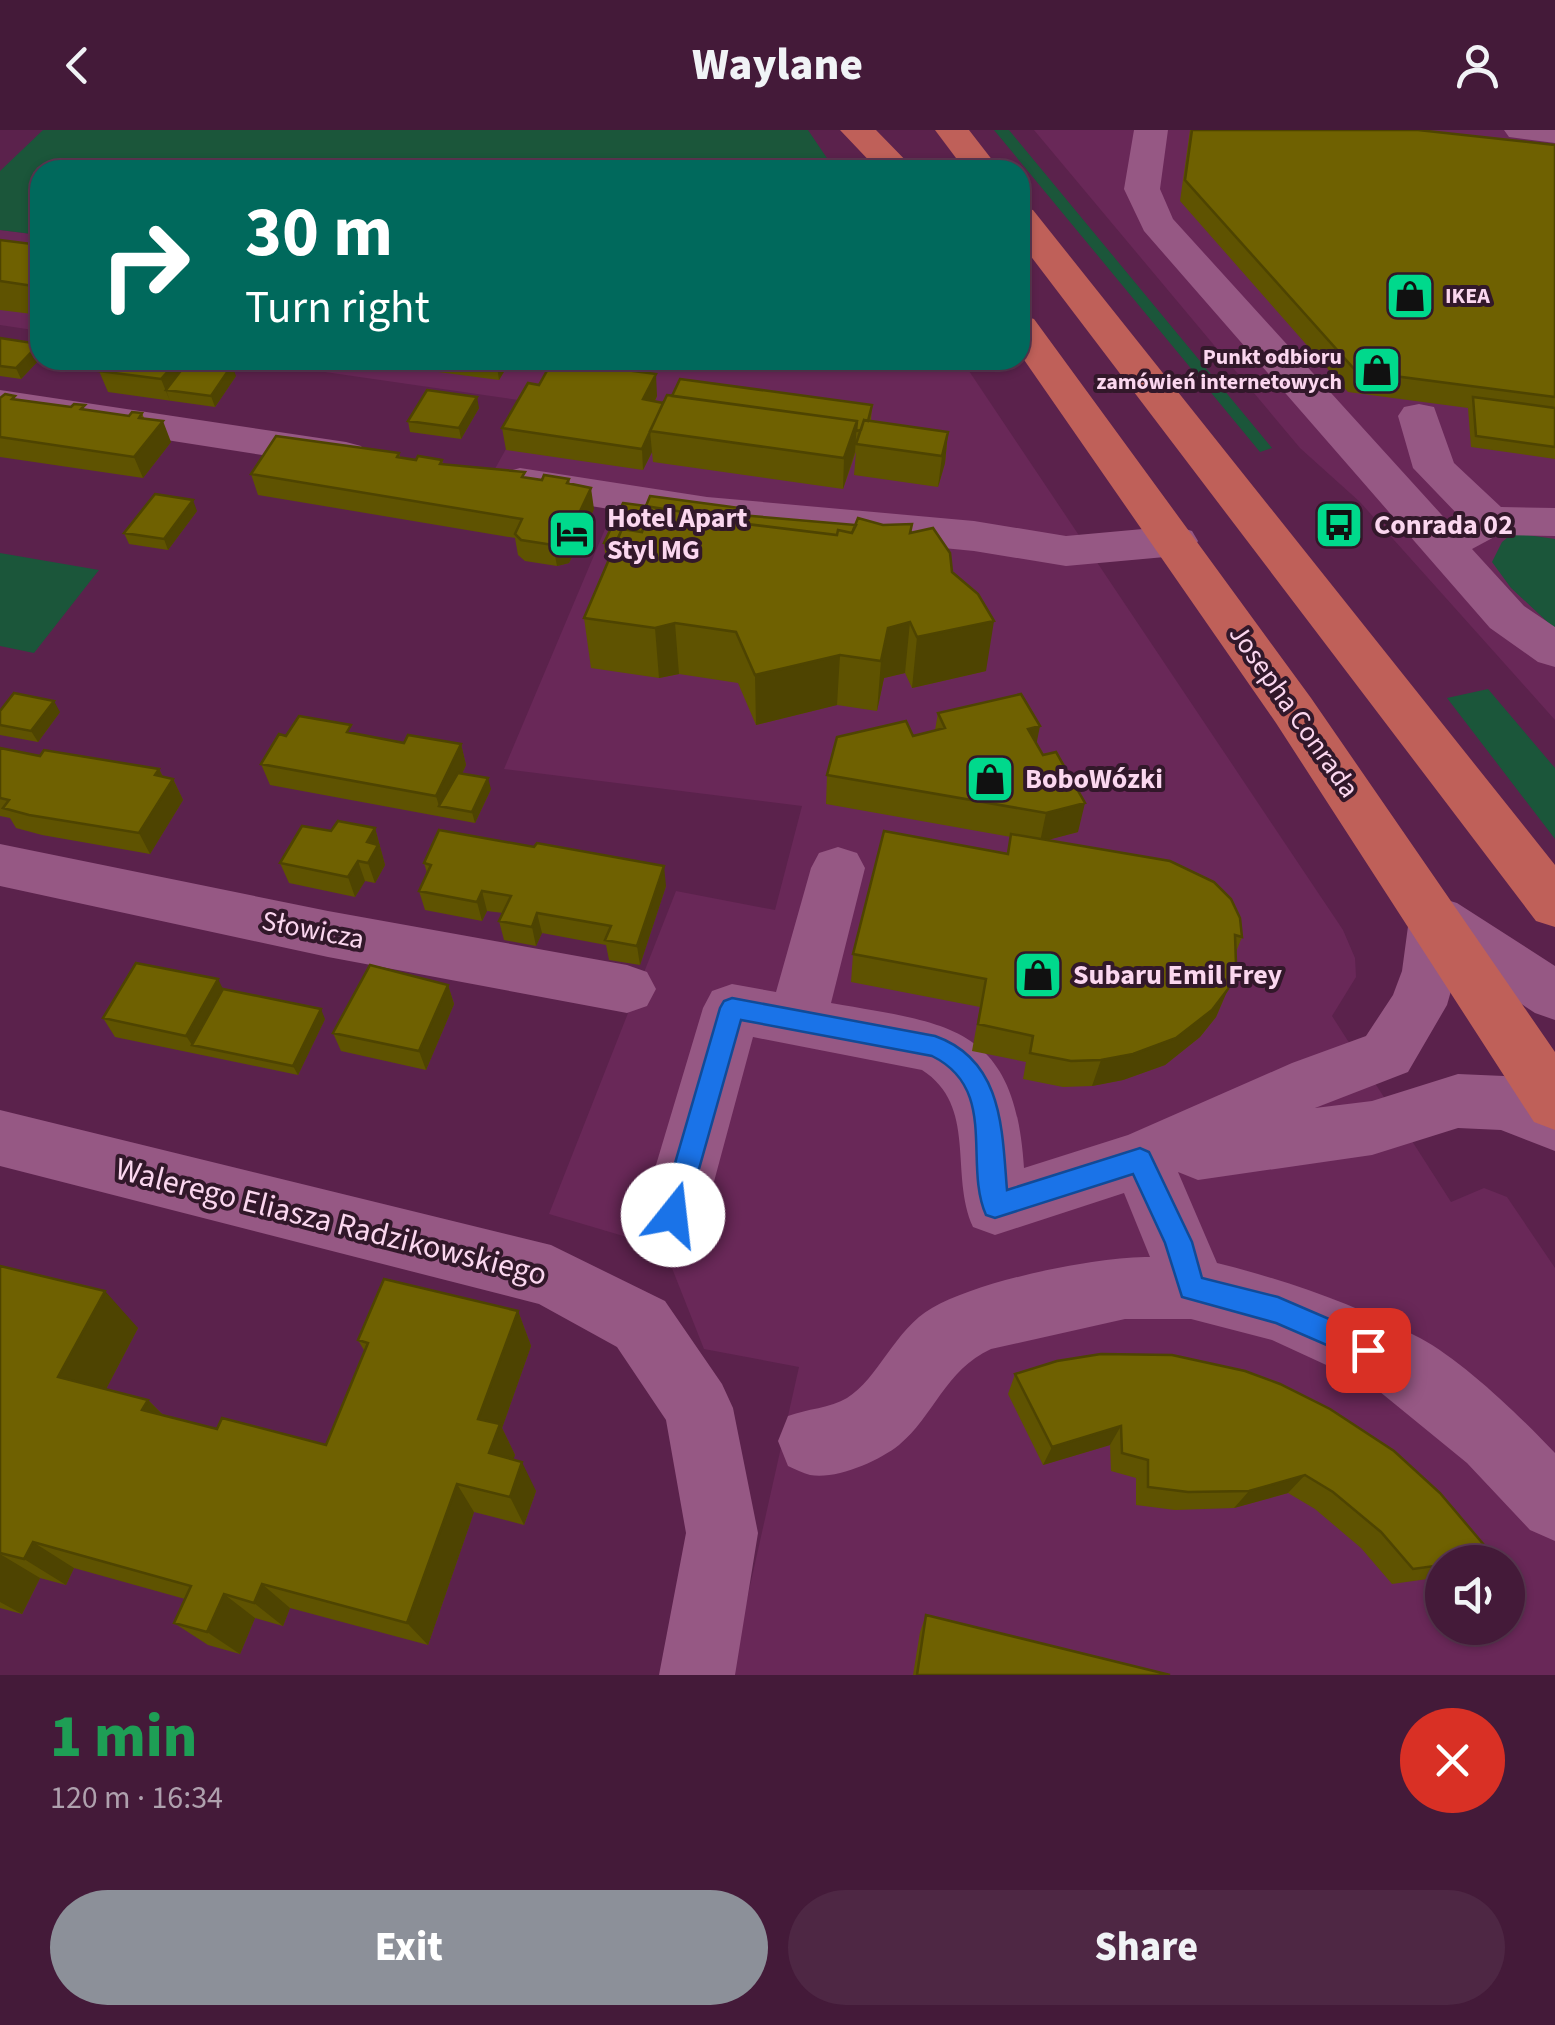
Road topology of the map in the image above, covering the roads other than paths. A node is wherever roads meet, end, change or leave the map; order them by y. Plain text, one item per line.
1 (857, 130) edge
2 (880, 130) edge
3 (1151, 130) edge
4 (1521, 130) edge
5 (955, 132) edge
6 (1555, 134) edge
7 (888, 160) edge
8 (900, 160) edge
9 (976, 160) edge
10 (1030, 231) edge
11 (1030, 341) edge
12 (0, 402) edge
13 (1419, 416) dead end
14 (393, 463) edge
15 (471, 475) edge
16 (1490, 521) junction
17 (1555, 522) edge
18 (1176, 541) junction
19 (1450, 553) junction
20 (1555, 650) edge
21 (0, 865) edge
22 (838, 868) dead end
23 (1555, 904) edge
24 (1437, 919) junction
25 (627, 989) dead end
26 (1555, 996) edge
27 (798, 1021) junction
28 (1555, 1103) edge
29 (1555, 1124) edge
30 (0, 1138) edge
31 (1140, 1160) junction
32 (673, 1215) dead end
33 (1191, 1288) junction
34 (813, 1441) dead end
35 (1555, 1505) edge
36 (697, 1675) edge

1 - 7 main road
2 - 8 main road
3 - 19 street
4 - 6 street
5 - 9 main road
10 - 23 main road
11 - 18 main road, Josepha Conrada
12 - 14 street
13 - 16 street
15 - 18 street
16 - 17 street
16 - 19 street
18 - 24 main road, Josepha Conrada
19 - 20 street
21 - 25 street, Słowicza
22 - 27 street
24 - 26 street
24 - 28 main road, Josepha Conrada
24 - 31 street
27 - 31 street
27 - 32 street
29 - 31 street
30 - 36 street, Walerego Eliasza Radzikowskiego
31 - 33 street
33 - 34 street
33 - 35 street

